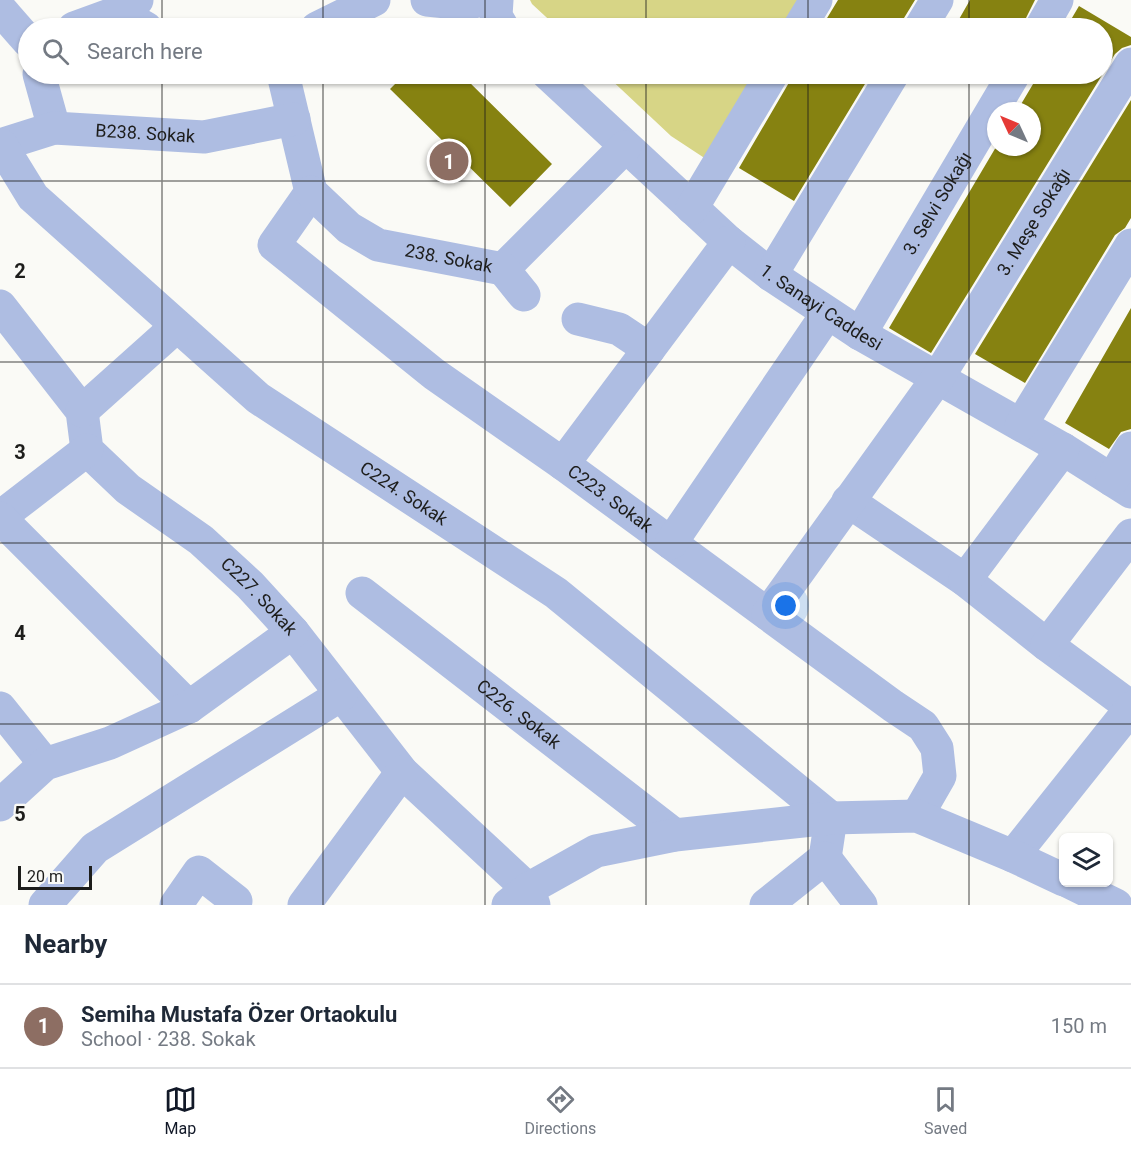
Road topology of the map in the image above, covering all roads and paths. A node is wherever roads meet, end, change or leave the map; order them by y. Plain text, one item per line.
1 (374, 0) edge
2 (427, 0) edge
3 (481, 0) edge
4 (497, 0) edge
5 (816, 0) edge
6 (937, 0) edge
7 (1058, 0) edge
8 (127, 6) edge
9 (0, 9) edge
10 (98, 18) edge
11 (137, 18) edge
12 (337, 18) edge
13 (497, 18) edge
14 (805, 18) edge
15 (926, 18) edge
16 (1047, 18) edge
17 (18, 30) edge
18 (1131, 64) edge
19 (42, 84) edge
20 (285, 84) edge
21 (559, 84) edge
22 (766, 84) edge
23 (887, 84) edge
24 (1008, 84) edge
25 (294, 119) junction
26 (54, 128) junction
27 (0, 145) edge
28 (625, 147) junction
29 (311, 192) junction
30 (692, 208) junction
31 (729, 242) junction
32 (1131, 245) edge
33 (503, 269) junction
34 (771, 275) junction
35 (524, 295) dead end
36 (0, 306) edge
37 (827, 314) junction
38 (578, 319) dead end
39 (177, 326) junction
40 (860, 334) junction
41 (649, 350) junction
42 (937, 379) junction
43 (82, 411) junction
44 (1021, 425) junction
45 (1131, 448) edge
46 (1063, 449) junction
47 (87, 450) junction
48 (563, 464) junction
49 (1122, 486) edge
50 (848, 501) junction
51 (0, 518) edge
52 (1131, 535) edge
53 (671, 543) junction
54 (965, 580) junction
55 (362, 593) dead end
56 (768, 614) junction
57 (293, 633) junction
58 (1047, 645) junction
59 (341, 695) junction
60 (189, 707) junction
61 (1131, 707) edge
62 (0, 708) edge
63 (45, 764) junction
64 (402, 772) junction
65 (0, 805) edge
66 (917, 816) junction
67 (831, 818) junction
68 (675, 835) junction
69 (1013, 856) junction
70 (825, 858) junction
71 (1059, 878) edge
72 (1079, 887) edge
73 (1131, 893) edge
74 (523, 900) edge
75 (236, 901) dead end
76 (45, 905) edge
77 (176, 905) edge
78 (304, 905) edge
79 (766, 905) edge
80 (861, 905) edge
81 (1116, 905) edge
82 (1123, 905) edge

1 - 12 street
2 - 3 street
4 - 13 street
5 - 14 street
6 - 15 street
7 - 16 street
8 - 10 street
8 - 11 street
9 - 17 street
18 - 42 street, 3. Meşe Sokağı
19 - 26 street
20 - 25 street
21 - 28 street, 1. Sanayi Caddesi
22 - 30 street
23 - 34 street
24 - 40 street, 3. Selvi Sokağı
25 - 26 street, B238. Sokak
25 - 29 street
26 - 27 street, B238. Sokak
27 - 39 street, C224. Sokak
28 - 30 street, 1. Sanayi Caddesi
28 - 33 street, 238. Sokak
29 - 33 street, 238. Sokak
29 - 48 street, C223. Sokak
30 - 31 street, 1. Sanayi Caddesi
31 - 34 street, 1. Sanayi Caddesi
31 - 41 street
32 - 44 street
33 - 35 street
34 - 37 street, 1. Sanayi Caddesi
36 - 43 street
37 - 40 street, 1. Sanayi Caddesi
37 - 53 street
38 - 41 street
39 - 43 street
39 - 67 street, C224. Sokak
40 - 42 street, 1. Sanayi Caddesi
41 - 48 street
42 - 44 street, 1. Sanayi Caddesi
42 - 50 street, 3. Meşe Sokağı
43 - 47 street
44 - 46 street, 1. Sanayi Caddesi
45 - 49 street
46 - 49 street, 1. Sanayi Caddesi
46 - 54 street
47 - 51 street
47 - 57 street, C227. Sokak
48 - 53 street, C223. Sokak
50 - 54 street
50 - 56 street, 3. Meşe Sokağı
51 - 60 street
52 - 58 street
53 - 56 street, C223. Sokak
54 - 58 street
55 - 68 street, C226. Sokak
56 - 66 street, C223. Sokak
57 - 59 street, C227. Sokak
57 - 60 street
58 - 61 street
59 - 64 street, C227. Sokak
59 - 76 street
60 - 63 street
61 - 69 street
62 - 63 street
63 - 65 street
64 - 74 street, C227. Sokak
64 - 78 street
66 - 67 street
66 - 69 street
67 - 68 street
67 - 70 street
68 - 74 street
69 - 71 street
70 - 79 street
70 - 80 street
72 - 81 street
73 - 82 street
75 - 77 street

